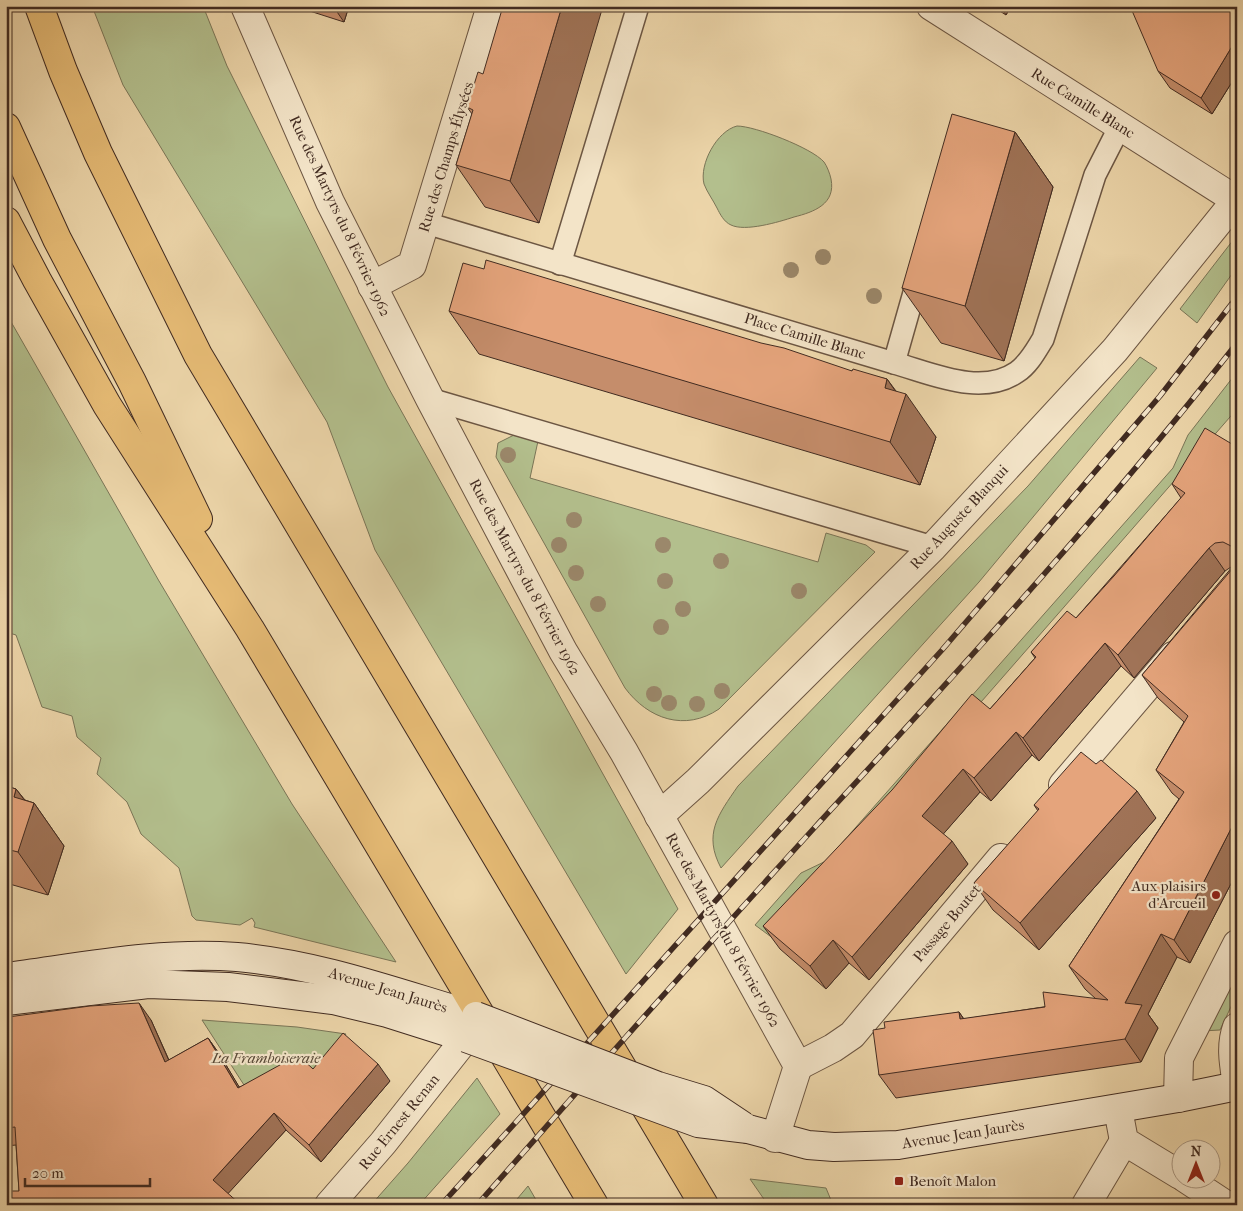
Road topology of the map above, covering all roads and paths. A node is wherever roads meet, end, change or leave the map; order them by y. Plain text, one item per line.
1 (39, 6) edge
2 (245, 6) edge
3 (491, 6) edge
4 (638, 6) edge
5 (931, 6) edge
6 (1120, 126) junction
7 (6, 127) edge
8 (1236, 199) edge
9 (6, 221) edge
10 (426, 223) junction
11 (925, 253) edge
12 (560, 264) junction
13 (372, 286) junction
14 (894, 363) junction
15 (430, 399) junction
16 (933, 547) junction
17 (250, 629) junction
18 (1192, 634) edge
19 (1044, 808) edge
20 (659, 816) junction
21 (1018, 838) edge
22 (1237, 944) edge
23 (6, 977) edge
24 (6, 1001) edge
25 (1237, 1027) edge
26 (466, 1038) junction
27 (798, 1066) junction
28 (1237, 1085) edge
29 (1178, 1098) junction
30 (1118, 1109) junction
31 (748, 1129) junction
32 (775, 1138) junction
33 (1124, 1140) junction
34 (1170, 1170) edge
35 (1201, 1188) edge
36 (329, 1205) edge
37 (594, 1205) edge
38 (704, 1205) edge
39 (1086, 1205) edge
40 (1226, 1205) edge

1 - 38 highway
2 - 13 street, Rue des Martyrs du 8 Février 1962
3 - 10 street, Rue des Champs-Élysées
4 - 12 lane
5 - 6 street, Rue Camille Blanc
6 - 8 street, Rue Camille Blanc
6 - 14 lane, Place Camille Blanc
7 - 17 highway
8 - 16 street, Rue Auguste Blanqui
9 - 17 highway
10 - 12 lane, Place Camille Blanc
10 - 13 street, Rue des Champs-Élysées
11 - 14 lane
12 - 14 lane, Place Camille Blanc
13 - 15 street, Rue des Martyrs du 8 Février 1962
15 - 16 lane
15 - 20 street, Rue des Martyrs du 8 Février 1962
16 - 20 street, Rue Auguste Blanqui
17 - 37 highway
18 - 19 street
20 - 27 street, Rue des Martyrs du 8 Février 1962
21 - 27 street, Passage Boutet
22 - 29 street
23 - 31 street, Avenue Jean Jaurès, bridge
24 - 26 street, Avenue Jean Jaurès
25 - 28 street
26 - 31 street, Avenue Jean Jaurès, bridge
26 - 36 street, Rue Ernest Renan
27 - 32 street
28 - 29 street, Avenue Jean Jaurès
29 - 30 street, Avenue Jean Jaurès
30 - 32 street, Avenue Jean Jaurès
30 - 33 street
31 - 32 street, Avenue Jean Jaurès
33 - 34 street
33 - 39 street
35 - 40 street

